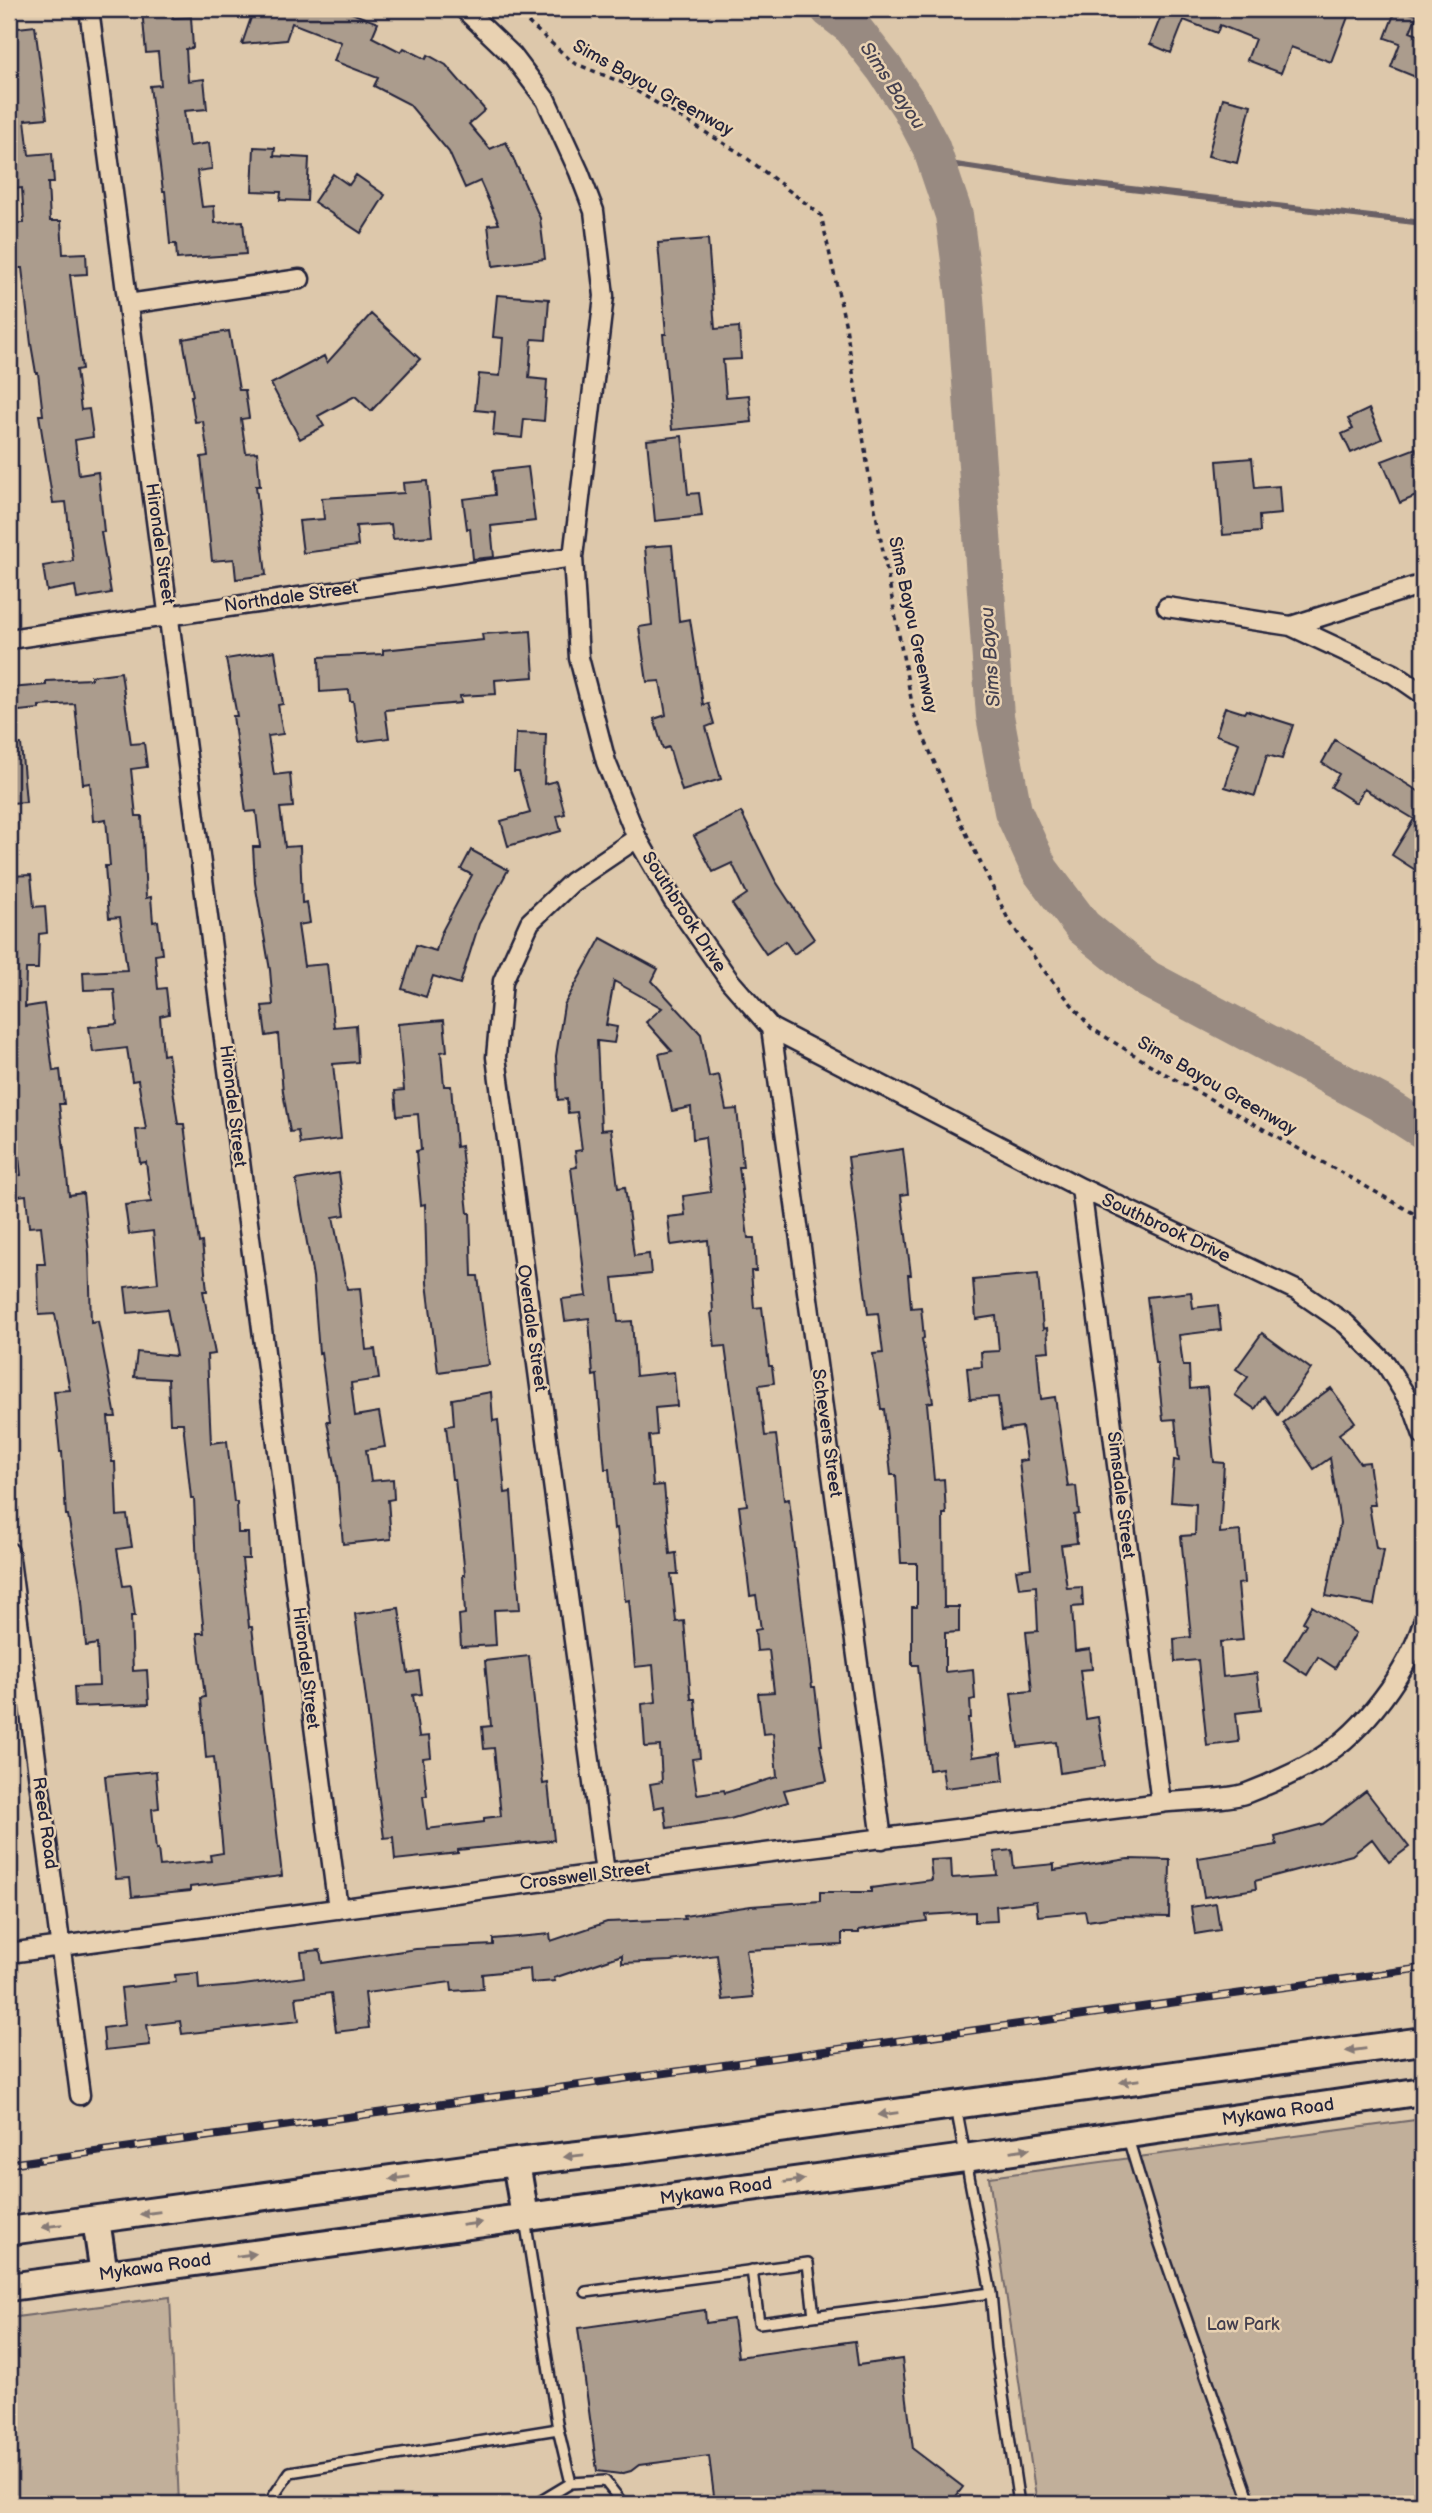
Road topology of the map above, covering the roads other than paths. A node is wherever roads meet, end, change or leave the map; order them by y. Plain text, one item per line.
1 (89, 9) edge
2 (464, 9) edge
3 (300, 279) dead end
4 (128, 304) junction
5 (573, 557) junction
6 (1423, 584) edge
7 (1167, 607) dead end
8 (169, 614) junction
9 (1291, 626) junction
10 (9, 639) edge
11 (1423, 694) edge
12 (637, 838) junction
13 (771, 1027) junction
14 (1081, 1188) junction
15 (1423, 1435) edge
16 (9, 1552) edge
17 (1423, 1622) edge
18 (1161, 1802) junction
19 (882, 1839) junction
20 (605, 1873) junction
21 (338, 1909) junction
22 (61, 1946) junction
23 (9, 1953) edge
24 (1423, 2041) edge
25 (1423, 2091) edge
26 (80, 2095) dead end
27 (955, 2105) junction
28 (1127, 2134) junction
29 (965, 2158) junction
30 (516, 2162) junction
31 (525, 2217) junction
32 (96, 2220) junction
33 (9, 2231) edge
34 (752, 2270) junction
35 (104, 2274) junction
36 (9, 2287) edge
37 (586, 2291) dead end
38 (991, 2293) junction
39 (814, 2316) junction
40 (558, 2429) junction
41 (572, 2483) junction
42 (272, 2504) edge
43 (536, 2504) edge
44 (623, 2504) edge
45 (1019, 2504) edge
46 (1251, 2504) edge

1 - 4 street, Hirondel Street
2 - 5 street, Southbrook Drive
3 - 4 street
4 - 8 street, Hirondel Street
5 - 8 street, Northdale Street
5 - 12 street, Southbrook Drive
6 - 9 street
7 - 9 street
8 - 10 street, Northdale Street
8 - 21 street, Hirondel Street
9 - 11 street
12 - 13 street, Southbrook Drive
12 - 20 street, Overdale Street
13 - 14 street, Southbrook Drive
13 - 19 street, Schevers Street
14 - 15 street, Southbrook Drive
14 - 18 street, Simsdale Street
16 - 22 street, Reed Road
17 - 18 street
18 - 19 street, Crosswell Street
19 - 20 street, Crosswell Street
20 - 21 street, Crosswell Street
21 - 22 street, Crosswell Street
22 - 23 street, Crosswell Street
22 - 26 street, Reed Road
24 -> 27 main road
25 - 28 main road, Mykawa Road
27 - 29 lane
27 -> 30 main road
29 -> 28 main road, Mykawa Road
28 - 46 lane
31 -> 29 main road, Mykawa Road
29 - 38 lane
30 - 31 main road
30 -> 32 main road
35 -> 31 main road, Mykawa Road
31 - 40 lane
32 -> 33 main road
32 - 35 main road
34 - 37 lane
34 - 39 lane
34 - 39 lane
35 - 36 main road, Mykawa Road
38 - 39 lane
38 - 45 lane
40 - 41 lane
40 - 42 lane
41 - 43 lane
41 - 44 lane

